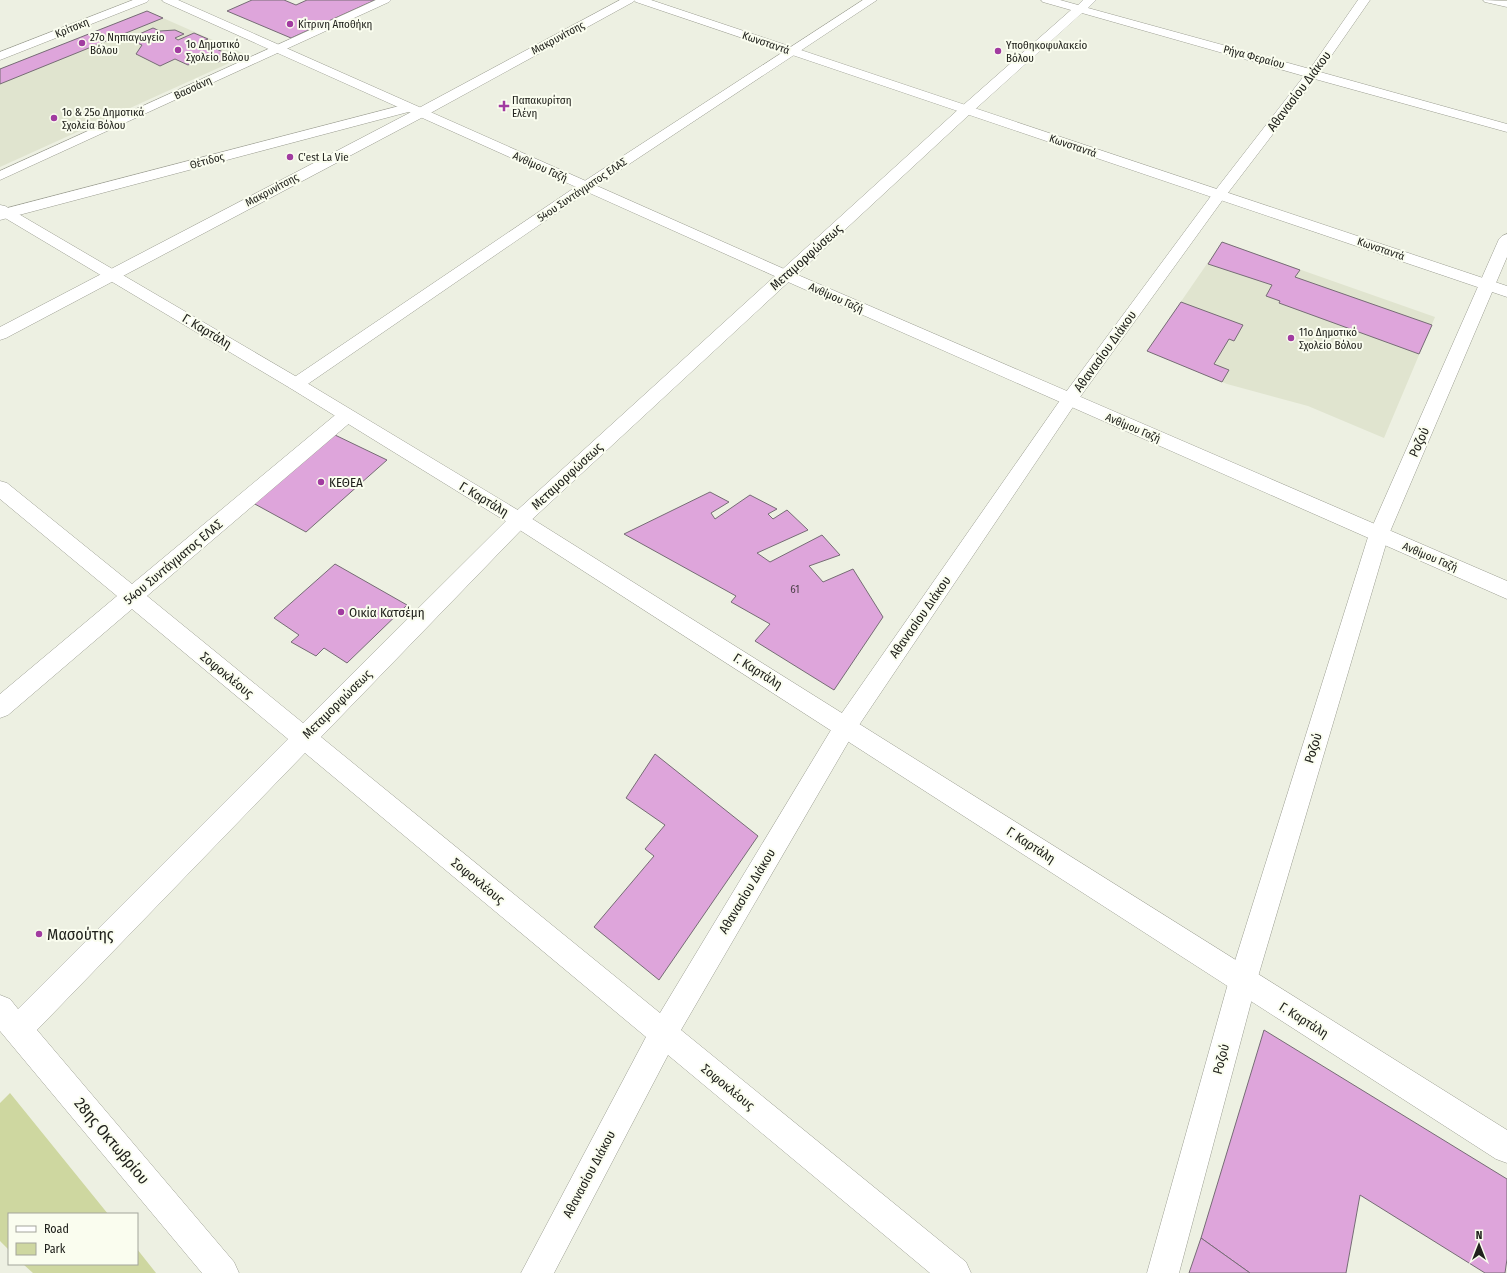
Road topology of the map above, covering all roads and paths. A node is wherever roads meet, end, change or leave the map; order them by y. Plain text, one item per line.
1 (143, 0) edge
2 (168, 0) edge
3 (385, 0) edge
4 (629, 0) edge
5 (640, 0) edge
6 (872, 0) edge
7 (1047, 0) edge
8 (1364, 0) edge
9 (1489, 0) edge
10 (1507, 4) edge
11 (1085, 5) edge
12 (277, 49) junction
13 (793, 52) junction
14 (0, 56) edge
15 (1313, 73) junction
16 (414, 110) junction
17 (966, 110) junction
18 (1507, 128) edge
19 (0, 176) edge
20 (585, 187) junction
21 (1219, 195) junction
22 (2, 212) edge
23 (1507, 239) edge
24 (111, 274) junction
25 (785, 276) junction
26 (1497, 288) edge
27 (0, 334) edge
28 (296, 384) junction
29 (1069, 400) junction
30 (346, 416) junction
31 (0, 488) edge
32 (519, 520) junction
33 (1378, 534) junction
34 (1507, 590) edge
35 (132, 597) junction
36 (0, 708) edge
37 (845, 726) junction
38 (304, 738) junction
39 (1242, 980) junction
40 (9, 1019) edge
41 (663, 1034) junction
42 (1507, 1148) edge
43 (223, 1273) edge
44 (536, 1273) edge
45 (955, 1273) edge
46 (1163, 1273) edge

1 - 14 street, Κρίτσκη
2 - 12 street, Ανθίμου Γαζή
3 - 12 street, Βασσάνη
4 - 16 street, Μακρυνίτσης
5 - 13 street, Κωνσταντά
6 - 13 street, 54ου Συντάγματος ΕΛΑΣ
7 - 11 street, Ρήγα Φεραίου
8 - 15 street, Αθανασίου Διάκου
9 - 10 street
11 - 15 street, Ρήγα Φεραίου
11 - 17 street, Μεταμορφώσεως
12 - 16 street, Ανθίμου Γαζή
12 - 19 street, Βασσάνη
13 - 17 street, Κωνσταντά
13 - 20 street, 54ου Συντάγματος ΕΛΑΣ
15 - 18 street, Ρήγα Φεραίου
15 - 21 street, Αθανασίου Διάκου
16 - 20 street, Ανθίμου Γαζή
16 - 22 street, Θέτιδος
16 - 24 street, Μακρυνίτσης
17 - 21 street, Κωνσταντά
17 - 25 street, Μεταμορφώσεως
20 - 25 street, Ανθίμου Γαζή
20 - 28 street, 54ου Συντάγματος ΕΛΑΣ
21 - 26 street, Κωνσταντά
21 - 29 street, Αθανασίου Διάκου
22 - 24 street, Γ. Καρτάλη
23 - 26 street, Ροζού
24 - 27 street, Μακρυνίτσης
24 - 28 street, Γ. Καρτάλη
25 - 29 street, Ανθίμου Γαζή
25 - 32 street, Μεταμορφώσεως
26 - 33 street, Ροζού
28 - 30 street, Γ. Καρτάλη
29 - 33 street, Ανθίμου Γαζή
29 - 37 street, Αθανασίου Διάκου
30 - 32 street, Γ. Καρτάλη
30 - 35 street, 54ου Συντάγματος ΕΛΑΣ
31 - 35 street, Σοφοκλέους
32 - 37 street, Γ. Καρτάλη
32 - 38 street, Μεταμορφώσεως
33 - 34 street, Ανθίμου Γαζή
33 - 39 street, Ροζού
35 - 36 street, 54ου Συντάγματος ΕΛΑΣ
35 - 38 street, Σοφοκλέους
37 - 39 street, Γ. Καρτάλη
37 - 41 street, Αθανασίου Διάκου
38 - 40 street, Μεταμορφώσεως
38 - 41 street, Σοφοκλέους
39 - 42 street, Γ. Καρτάλη
39 - 46 street, Ροζού
40 - 43 street, 28ης Οκτωβρίου
41 - 44 street, Αθανασίου Διάκου
41 - 45 street, Σοφοκλέους

